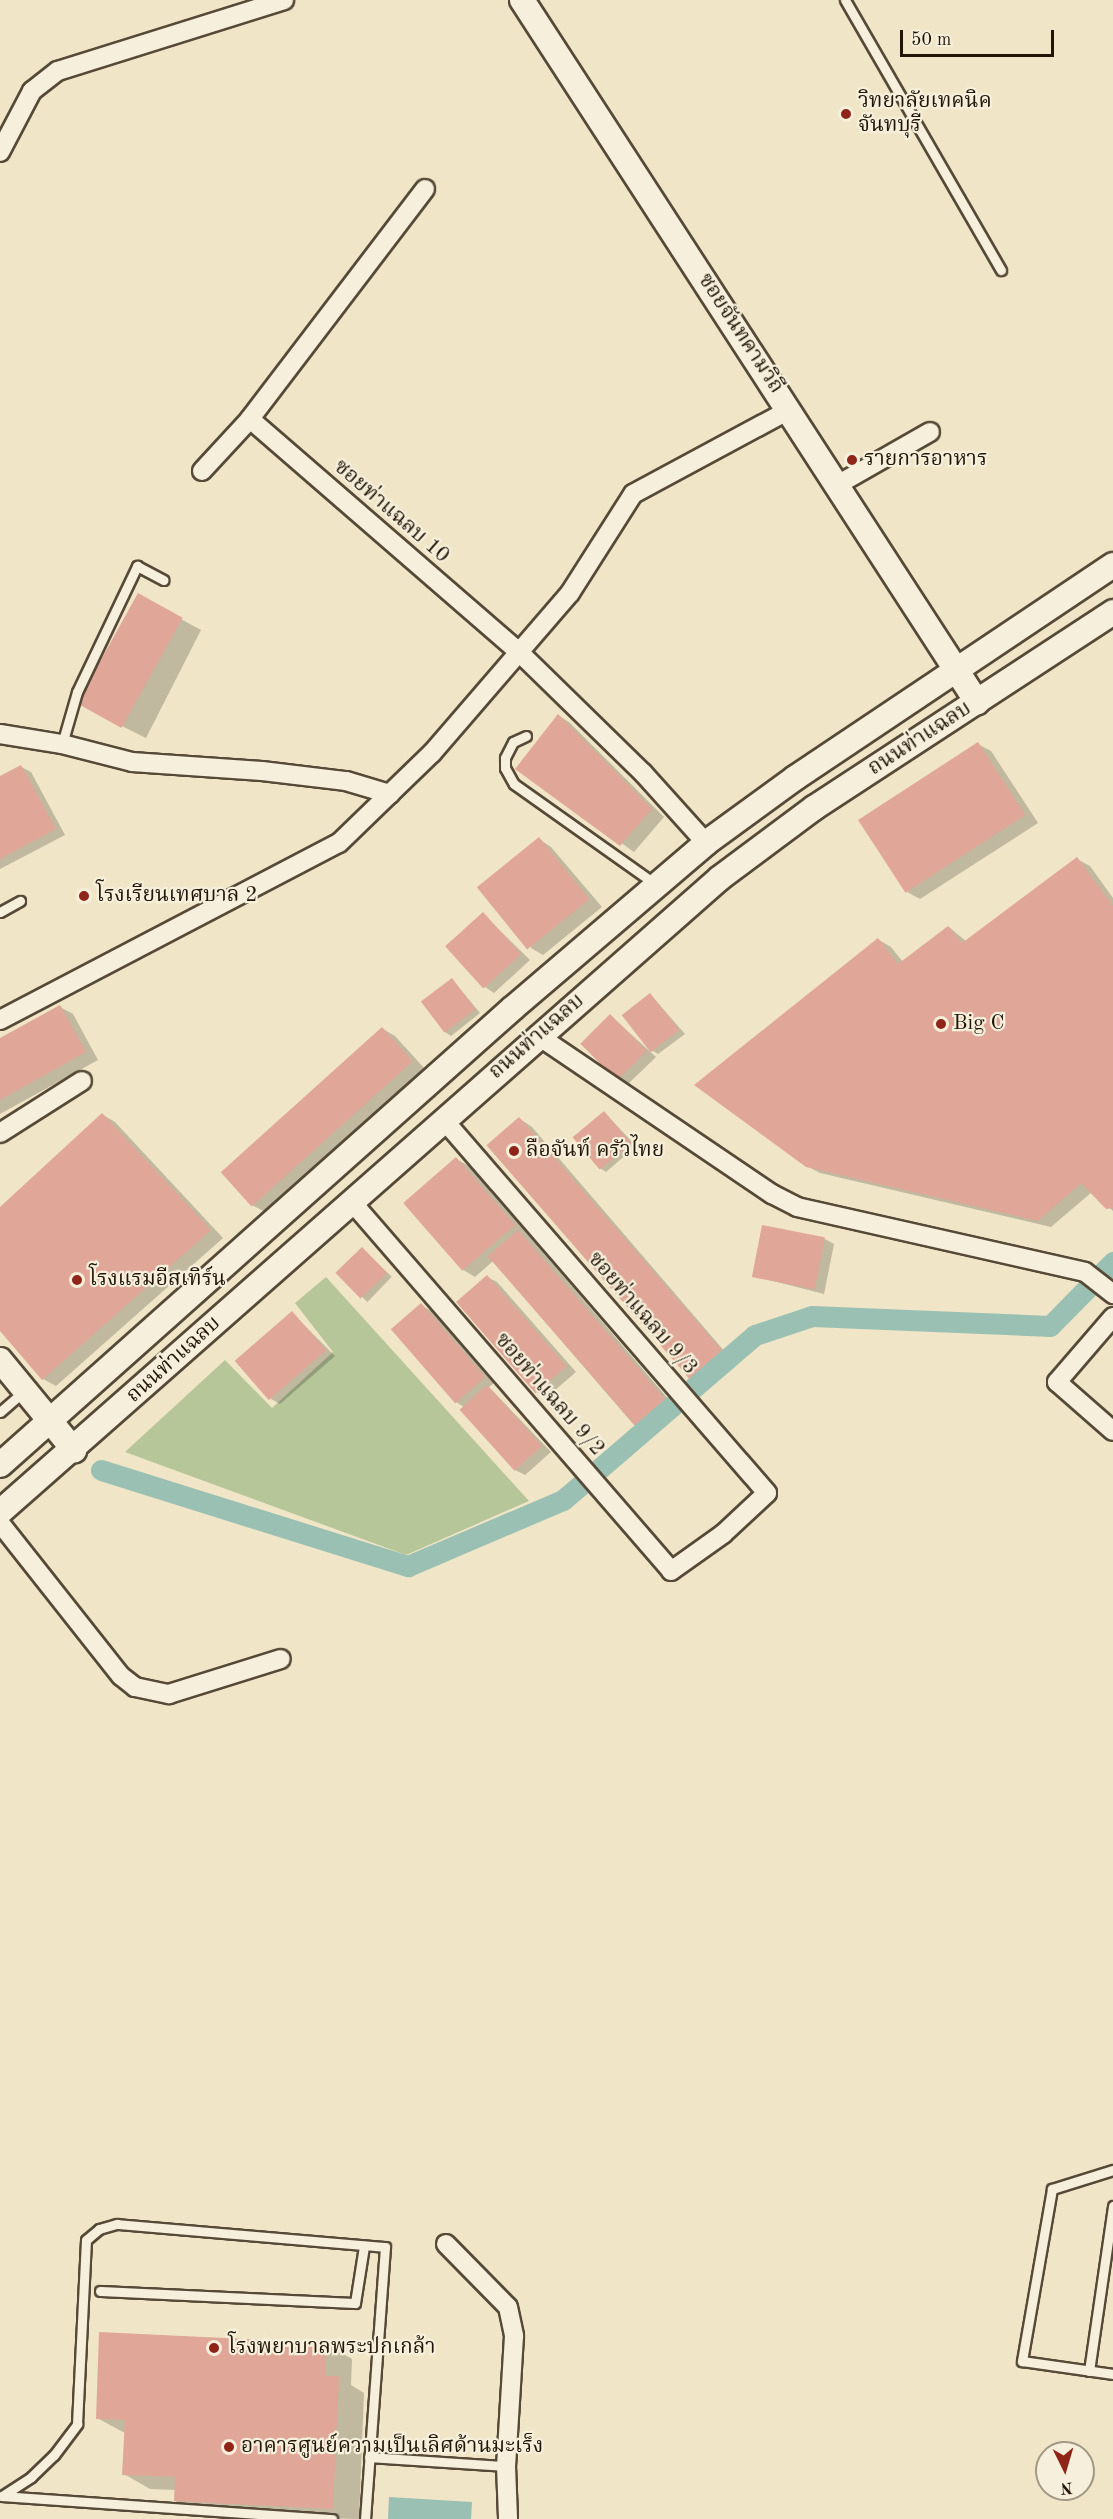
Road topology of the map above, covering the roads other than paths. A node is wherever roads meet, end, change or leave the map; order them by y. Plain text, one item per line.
1 (284, 0) edge
2 (522, 0) edge
3 (845, 0) edge
4 (0, 152) edge
5 (425, 189) dead end
6 (1001, 270) dead end
7 (789, 410) junction
8 (250, 419) junction
9 (930, 432) dead end
10 (202, 471) dead end
11 (837, 485) junction
12 (1113, 565) edge
13 (164, 580) dead end
14 (1113, 612) edge
15 (519, 652) junction
16 (955, 669) junction
17 (976, 702) junction
18 (0, 734) edge
19 (526, 736) dead end
20 (62, 744) junction
21 (390, 794) junction
22 (706, 843) junction
23 (657, 885) junction
24 (20, 901) dead end
25 (0, 912) edge
26 (513, 1008) junction
27 (0, 1020) edge
28 (537, 1035) junction
29 (82, 1081) dead end
30 (443, 1119) junction
31 (0, 1133) edge
32 (351, 1202) junction
33 (1110, 1291) edge
34 (1113, 1317) edge
35 (0, 1360) edge
36 (25, 1390) junction
37 (0, 1412) edge
38 (50, 1421) junction
39 (1113, 1431) edge
40 (74, 1450) junction
41 (0, 1465) edge
42 (0, 1512) edge
43 (0, 1523) edge
44 (723, 1534) joint
45 (281, 1659) dead end
46 (1113, 2170) edge
47 (1113, 2206) edge
48 (446, 2244) dead end
49 (364, 2246) junction
50 (100, 2291) dead end
51 (1089, 2371) junction
52 (1113, 2374) edge
53 (369, 2457) junction
54 (506, 2466) junction
55 (1, 2496) edge
56 (333, 2519) edge
57 (365, 2519) edge
58 (508, 2519) edge

1 - 4 street
2 - 7 main road, ซอยจันทคามวิถี
3 - 6 lane
5 - 8 street
7 - 11 main road, ซอยจันทคามวิถี
7 - 15 street
8 - 10 street
8 - 15 street, ซอยท่าแฉลบ 10
9 - 11 street
11 - 16 main road, ซอยจันทคามวิถี
12 - 16 main road, ถนนท่าแฉลบ
13 - 20 lane
14 - 17 main road, ถนนท่าแฉลบ
15 - 21 street
15 - 22 street, ซอยท่าแฉลบ 10
16 - 17 main road, ซอยจันทคามวิถี
16 - 22 main road, ถนนท่าแฉลบ
17 - 28 main road, ถนนท่าแฉลบ
18 - 20 street
19 - 23 lane
20 - 21 street
21 - 27 street
22 - 23 main road, ถนนท่าแฉลบ
23 - 26 main road, ถนนท่าแฉลบ
24 - 25 lane
26 - 28 main road
26 - 38 main road, ถนนท่าแฉลบ
28 - 30 main road, ถนนท่าแฉลบ
28 - 33 street
29 - 31 street
30 - 32 main road, ถนนท่าแฉลบ
30 - 44 street, ซอยท่าแฉลบ 9/3
32 - 40 main road, ถนนท่าแฉลบ
32 - 44 street, ซอยท่าแฉลบ 9/2
34 - 39 street
35 - 36 main road
36 - 37 lane
36 - 38 main road
38 - 40 main road
38 - 41 main road, ถนนท่าแฉลบ
40 - 42 main road, ถนนท่าแฉลบ
43 - 45 street
46 - 51 lane
47 - 51 lane
48 - 54 street
49 - 50 lane
49 - 53 lane
49 - 55 lane
51 - 52 lane
53 - 54 lane
53 - 57 lane
54 - 58 street
55 - 56 lane

